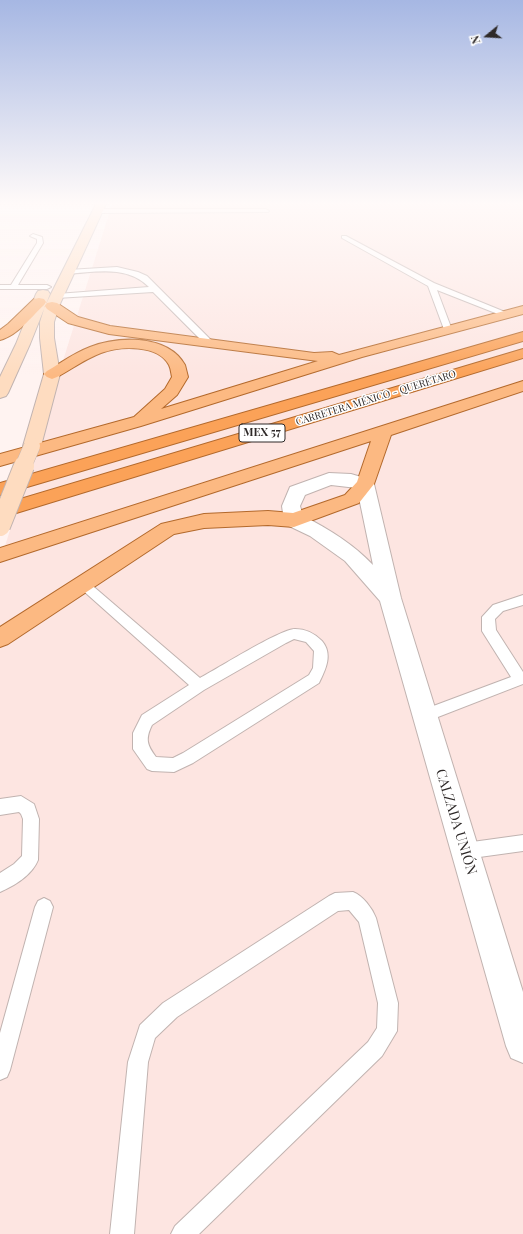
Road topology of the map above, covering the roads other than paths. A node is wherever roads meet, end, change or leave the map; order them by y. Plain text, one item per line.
1 (28, 262) edge
2 (68, 262) edge
3 (72, 262) edge
4 (388, 262) edge
5 (68, 272) junction
6 (432, 286) junction
7 (0, 287) edge
8 (13, 287) junction
9 (156, 289) junction
10 (49, 298) junction
11 (523, 310) edge
12 (506, 314) junction
13 (448, 330) junction
14 (0, 336) edge
15 (523, 336) edge
16 (209, 343) junction
17 (23, 344) junction
18 (523, 353) edge
19 (357, 354) junction
20 (0, 364) edge
21 (52, 374) junction
22 (523, 386) edge
23 (0, 393) edge
24 (135, 422) junction
25 (383, 432) junction
26 (0, 460) edge
27 (365, 484) junction
28 (0, 489) edge
29 (0, 512) edge
30 (294, 520) junction
31 (0, 526) edge
32 (0, 554) edge
33 (83, 584) junction
34 (390, 598) junction
35 (523, 600) edge
36 (0, 638) edge
37 (522, 678) edge
38 (199, 686) junction
39 (425, 716) junction
40 (0, 807) edge
41 (523, 843) edge
42 (465, 851) junction
43 (0, 884) edge
44 (44, 907) dead end
45 (523, 1046) edge
46 (0, 1070) edge
47 (119, 1232) edge
48 (183, 1234) edge

1 - 8 lane
2 - 10 main road
3 - 5 main road
4 - 6 lane
5 - 9 lane
5 - 10 main road
6 - 12 lane
6 - 13 lane
7 - 8 lane
8 - 10 lane
9 - 10 lane
9 - 16 lane
10 - 14 main road
10 - 16 main road
10 - 17 main road
10 - 21 main road
11 - 12 main road
12 - 13 main road
13 - 19 main road
15 - 28 highway, CARRETERA MÉXICO - QUERÉTARO / MEX 57
16 - 19 main road
17 - 20 main road
17 - 23 main road
18 - 29 highway, CARRETERA MÉXICO - QUERÉTARO / MEX 57
19 - 24 main road
21 - 24 main road
21 - 31 main road, bridge
22 - 25 main road
24 - 26 main road
25 - 27 main road
25 - 32 main road
27 - 30 main road
27 - 30 street
27 - 34 street, CALZADA UNIÓN
30 - 33 main road
30 - 34 street, CALZADA UNIÓN
33 - 36 main road
33 - 38 lane
34 - 39 street, CALZADA UNIÓN
35 - 37 lane
37 - 39 lane
38 - 38 lane
39 - 42 street, CALZADA UNIÓN
40 - 43 lane
41 - 42 lane
42 - 45 street, CALZADA UNIÓN
44 - 46 lane
47 - 48 lane

